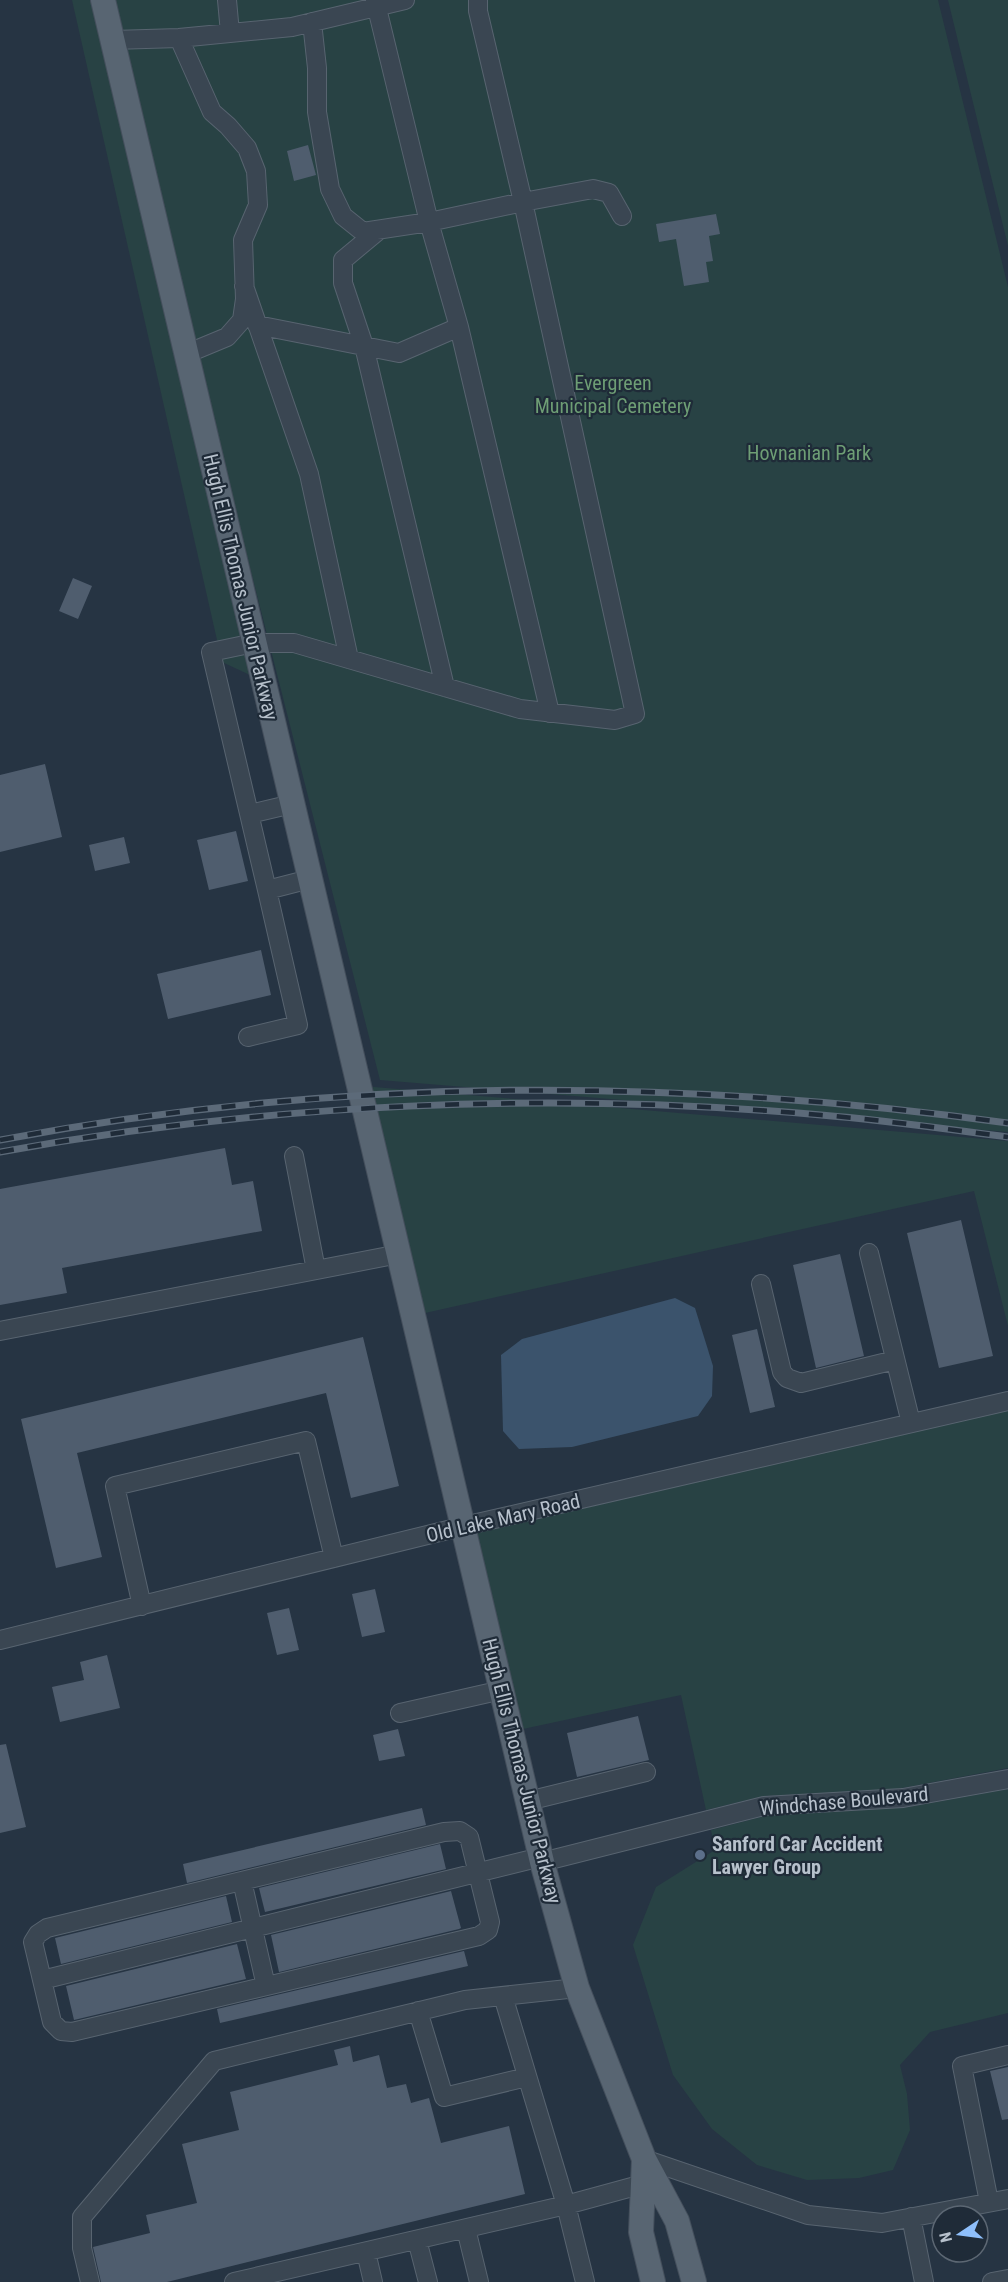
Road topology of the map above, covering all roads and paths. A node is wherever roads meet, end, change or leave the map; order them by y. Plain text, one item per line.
1 (103, 0) edge
2 (227, 0) edge
3 (405, 0) edge
4 (478, 0) edge
5 (376, 3) edge
6 (312, 22) junction
7 (230, 33) junction
8 (179, 38) junction
9 (113, 40) junction
10 (523, 202) junction
11 (622, 216) dead end
12 (429, 222) junction
13 (381, 229) junction
14 (244, 286) junction
15 (257, 325) junction
16 (459, 327) junction
17 (364, 346) junction
18 (186, 354) junction
19 (254, 643) junction
20 (349, 659) junction
21 (445, 687) junction
22 (550, 712) junction
23 (292, 804) junction
24 (250, 814) junction
25 (310, 879) junction
26 (267, 890) junction
27 (248, 1037) dead end
28 (294, 1156) dead end
29 (869, 1253) dead end
30 (399, 1254) junction
31 (316, 1270) junction
32 (761, 1284) dead end
33 (0, 1331) edge
34 (895, 1360) junction
35 (1008, 1401) edge
36 (911, 1423) junction
37 (464, 1526) junction
38 (334, 1558) junction
39 (142, 1606) junction
40 (0, 1640) edge
41 (502, 1690) junction
42 (400, 1713) dead end
43 (646, 1772) dead end
44 (1008, 1779) edge
45 (528, 1801) junction
46 (542, 1859) junction
47 (478, 1874) junction
48 (242, 1881) junction
49 (253, 1929) junction
50 (42, 1980) junction
51 (266, 1986) junction
52 (577, 1988) junction
53 (502, 1996) junction
54 (418, 2011) junction
55 (1008, 2055) edge
56 (527, 2077) junction
57 (644, 2159) junction
58 (649, 2182) junction
59 (1008, 2199) edge
60 (989, 2202) junction
61 (566, 2205) junction
62 (911, 2217) junction
63 (466, 2229) junction
64 (417, 2240) junction
65 (366, 2252) junction
66 (274, 2278) edge
67 (1008, 2279) edge
68 (90, 2282) edge
69 (234, 2282) edge
70 (374, 2282) edge
71 (428, 2282) edge
72 (479, 2282) edge
73 (585, 2282) edge
74 (653, 2282) edge
75 (694, 2282) edge
76 (924, 2282) edge
77 (992, 2282) edge

1 - 9 main road, Hugh Ellis Thomas Junior Parkway
2 - 7 street
3 - 5 street
4 - 10 street
5 - 6 street
5 - 12 street
6 - 7 street
6 - 13 street
7 - 8 street
8 - 9 street
8 - 14 street
9 - 18 main road, Hugh Ellis Thomas Junior Parkway
10 - 11 street
10 - 12 street
10 - 22 street
12 - 13 street
12 - 16 street
13 - 17 street
14 - 15 street
14 - 18 street
15 - 17 street
15 - 20 street
16 - 17 street
16 - 22 street
17 - 21 street
18 - 19 main road, Hugh Ellis Thomas Junior Parkway
19 - 20 street
19 - 23 main road, Hugh Ellis Thomas Junior Parkway
19 - 24 street
20 - 21 street
21 - 22 street
23 - 24 street
23 - 25 main road, Hugh Ellis Thomas Junior Parkway
24 - 26 street
25 - 26 street
25 - 30 main road, Hugh Ellis Thomas Junior Parkway
26 - 27 street
28 - 31 street
29 - 34 street
30 - 31 street
30 - 37 main road, Hugh Ellis Thomas Junior Parkway
31 - 33 street
32 - 34 street
34 - 36 street
35 - 36 street, Old Lake Mary Road
36 - 37 street, Old Lake Mary Road
37 - 38 street, Old Lake Mary Road
37 - 41 main road, Hugh Ellis Thomas Junior Parkway
38 - 39 street, Old Lake Mary Road
38 - 39 street
39 - 40 street, Old Lake Mary Road
41 - 42 street
41 - 45 main road, Hugh Ellis Thomas Junior Parkway
43 - 45 street
44 - 46 street, Windchase Boulevard
45 - 46 main road, Hugh Ellis Thomas Junior Parkway
46 - 47 street, Windchase Boulevard
46 - 52 main road, Hugh Ellis Thomas Junior Parkway
47 - 48 street
47 - 49 street, Windchase Boulevard
47 - 51 street
48 - 49 street
48 - 50 street
49 - 50 street, Windchase Boulevard
49 - 51 street
50 - 51 street
52 - 53 street
52 - 57 main road, Hugh Ellis Thomas Junior Parkway
53 - 54 street
53 - 56 street
54 - 56 street
54 - 68 street
55 - 60 street
56 - 61 street
57 - 58 main road, Hugh Ellis Thomas Junior Parkway
57 - 62 street
58 - 61 street
58 - 74 main road
58 - 75 main road, Hugh Ellis Thomas Junior Parkway
59 - 60 street
60 - 62 street
61 - 63 street
61 - 73 street
62 - 76 street
63 - 64 street
63 - 72 street
64 - 65 street
64 - 71 street
65 - 66 street
65 - 70 street
66 - 69 street
67 - 77 street

